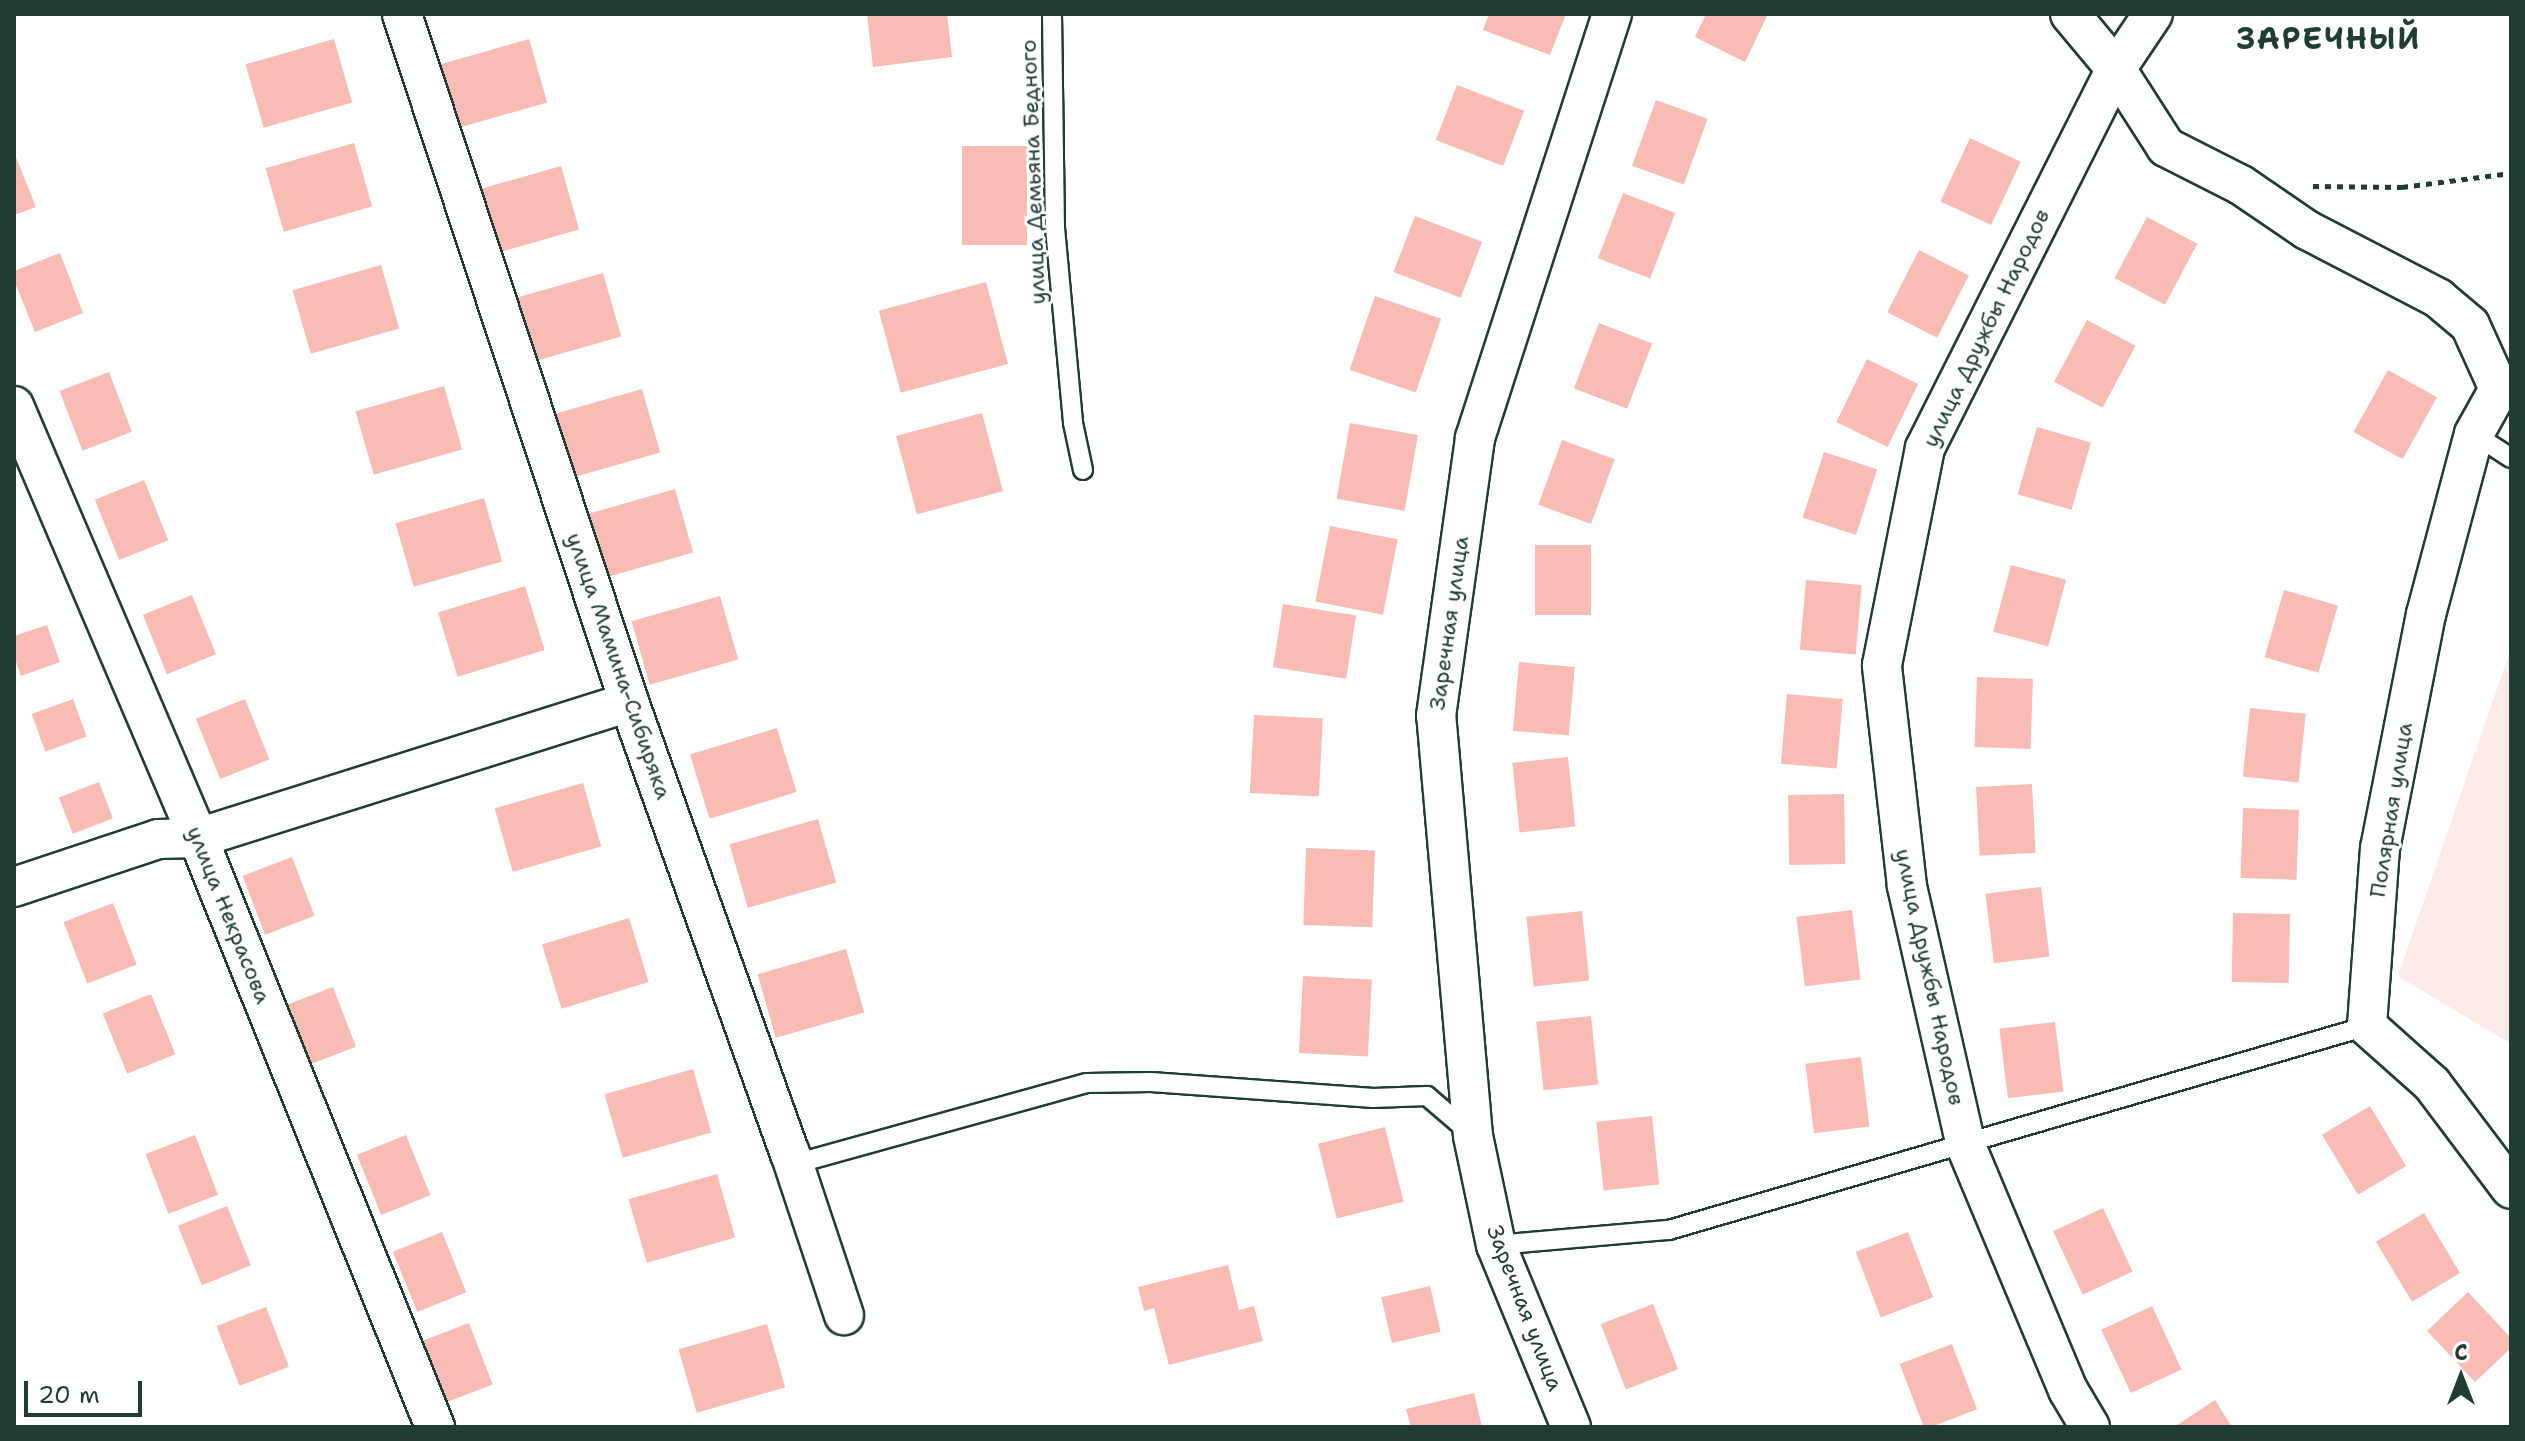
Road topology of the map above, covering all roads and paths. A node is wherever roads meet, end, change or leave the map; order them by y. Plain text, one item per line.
1 (402, 14) edge
2 (1052, 14) edge
3 (2070, 14) edge
4 (2153, 14) edge
5 (1604, 17) edge
6 (2116, 69) junction
7 (2511, 173) edge
8 (2241, 185) junction
9 (14, 406) edge
10 (2474, 434) junction
11 (2511, 458) edge
12 (1083, 470) dead end
13 (629, 702) junction
14 (198, 838) junction
15 (14, 887) edge
16 (2367, 1026) junction
17 (1473, 1136) junction
18 (1966, 1146) junction
19 (790, 1153) junction
20 (2511, 1189) edge
21 (1496, 1245) junction
22 (844, 1315) dead end
23 (435, 1427) edge
24 (1571, 1427) edge
25 (2090, 1427) edge

1 - 13 street, улица Мамина-Сибиряка
2 - 12 lane, улица Демьяна Бедного
3 - 6 street
4 - 6 street, улица Дружбы Народов
5 - 17 street, Заречная улица
6 - 8 street
6 - 18 street, улица Дружбы Народов
7 - 8 path
8 - 10 street, Полярная улица
9 - 14 street, улица Некрасова
10 - 11 lane
10 - 16 street, Полярная улица
13 - 14 street
13 - 19 street, улица Мамина-Сибиряка
14 - 15 street
14 - 23 street, улица Некрасова
16 - 18 lane
16 - 20 street
17 - 19 lane
17 - 21 street, Заречная улица
18 - 21 lane
18 - 25 street, улица Дружбы Народов
19 - 22 street, улица Мамина-Сибиряка
21 - 24 street, Заречная улица

